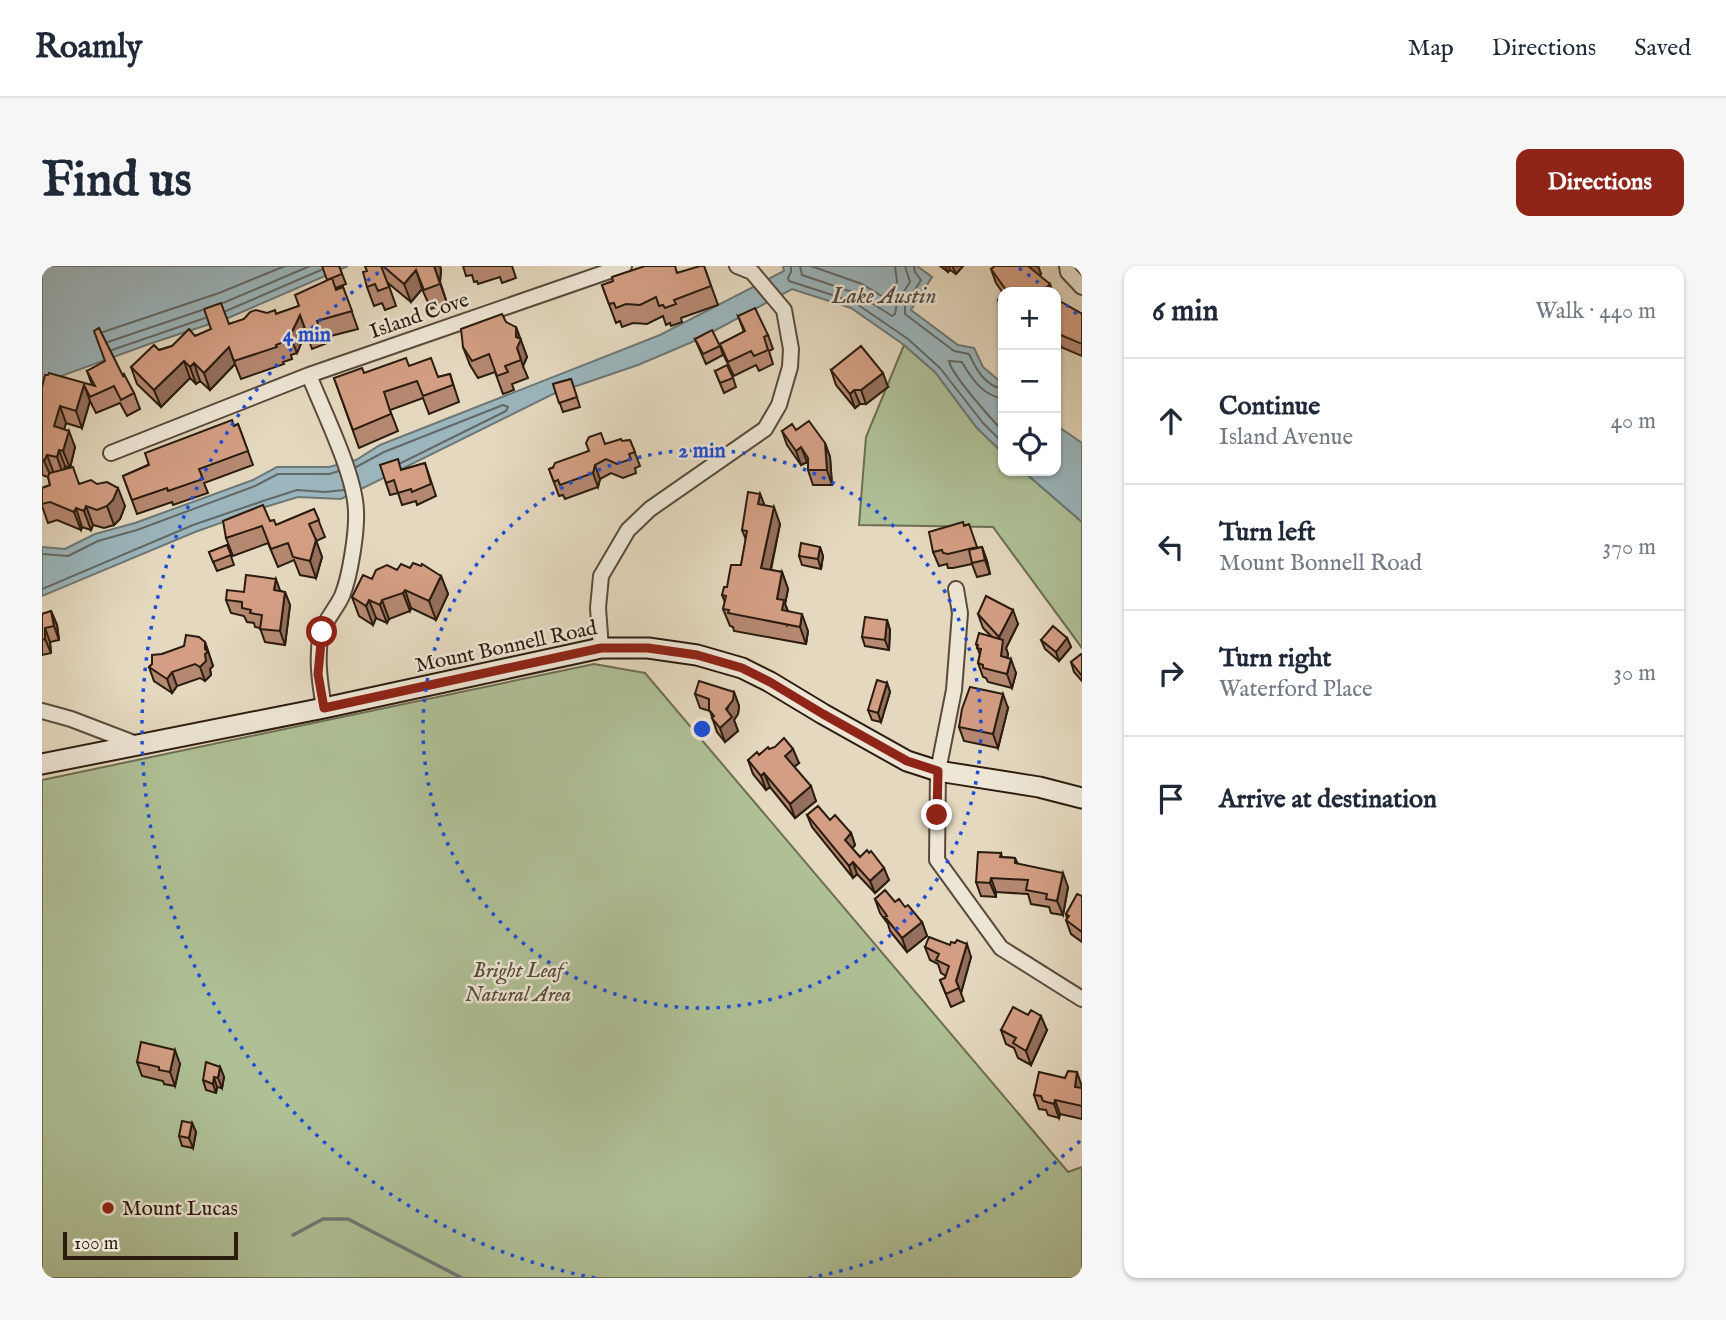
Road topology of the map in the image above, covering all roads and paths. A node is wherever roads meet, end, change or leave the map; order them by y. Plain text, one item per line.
1 (624, 266) edge
2 (737, 266) edge
3 (1067, 266) edge
4 (1082, 287) edge
5 (309, 374) junction
6 (111, 453) dead end
7 (956, 589) dead end
8 (601, 648) junction
9 (324, 708) junction
10 (42, 711) edge
11 (139, 745) junction
12 (42, 764) edge
13 (938, 771) junction
14 (1082, 798) edge
15 (1082, 999) edge

1 - 5 street, Island Cove
2 - 8 street
3 - 4 street
5 - 6 street, Island Cove
5 - 9 street
7 - 13 street
8 - 9 street, Mount Bonnell Road
8 - 13 street, Mount Bonnell Road
9 - 11 street, Mount Bonnell Road
10 - 11 street
11 - 12 street, Mount Bonnell Road
13 - 14 street, Mount Bonnell Road
13 - 15 street

